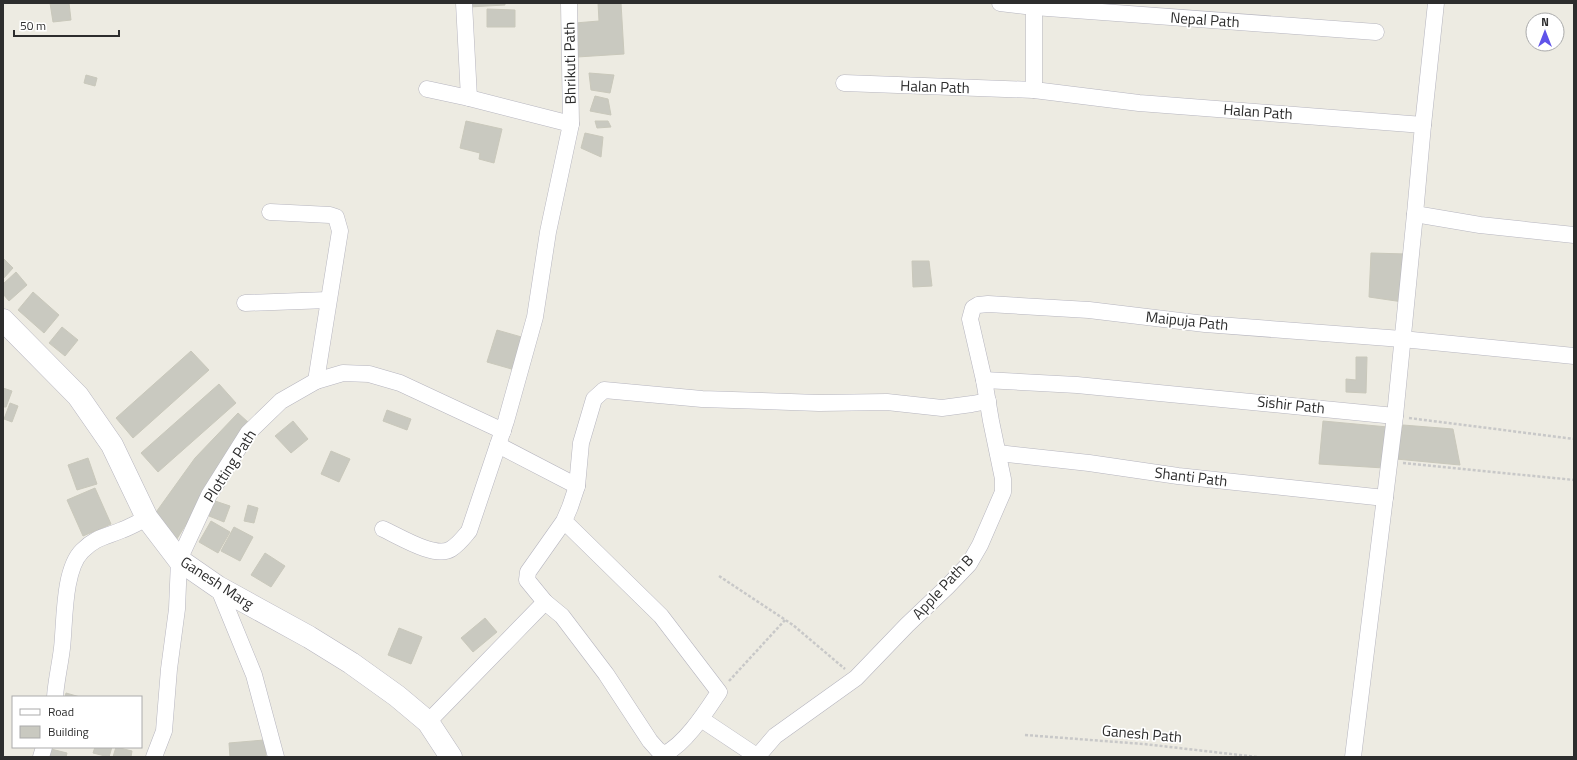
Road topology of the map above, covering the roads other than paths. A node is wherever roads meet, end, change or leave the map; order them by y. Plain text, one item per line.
1 (464, 3) edge
2 (569, 3) edge
3 (1000, 3) edge
4 (1436, 3) edge
5 (1034, 7) junction
6 (1376, 32) dead end
7 (844, 83) dead end
8 (427, 89) dead end
9 (1034, 90) junction
10 (469, 98) junction
11 (571, 124) junction
12 (1423, 125) junction
13 (270, 212) dead end
14 (1415, 214) junction
15 (1574, 235) edge
16 (328, 300) junction
17 (245, 303) dead end
18 (973, 308) joint
19 (3, 320) edge
20 (1402, 339) junction
21 (1574, 356) edge
22 (984, 380) junction
23 (316, 381) junction
24 (988, 401) junction
25 (1395, 416) junction
26 (500, 438) junction
27 (998, 453) junction
28 (577, 486) junction
29 (1385, 498) junction
30 (147, 518) junction
31 (564, 521) junction
32 (383, 528) dead end
33 (179, 560) junction
34 (218, 587) junction
35 (545, 602) junction
36 (56, 696) edge
37 (701, 719) junction
38 (428, 722) junction
39 (154, 757) edge
40 (276, 757) edge
41 (451, 757) edge
42 (757, 757) edge
43 (1353, 757) edge

1 - 10 street
2 - 11 street, Bhrikuti Path
3 - 5 street, Nepal Path
4 - 12 street
5 - 6 street, Nepal Path
5 - 9 street
7 - 9 street, Halan Path
8 - 10 street
9 - 12 street, Halan Path
10 - 11 street
11 - 26 street, Bhrikuti Path
12 - 14 street
13 - 16 street
14 - 15 street
14 - 20 street
16 - 17 street
16 - 23 street
18 - 20 street, Maipuja Path
18 - 22 street, Apple Path B
19 - 30 street, Ganesh Marg
20 - 21 street, Maipuja Path
20 - 25 street
22 - 24 street, Apple Path B
22 - 25 street, Sishir Path
23 - 26 street, Plotting Path
23 - 33 street, Plotting Path
24 - 27 street, Apple Path B
24 - 28 street
25 - 29 street
26 - 28 street, Plotting Path
26 - 32 street, Bhrikuti Path
27 - 29 street, Shanti Path
27 - 42 street, Apple Path B
28 - 31 street
29 - 43 street
30 - 33 street, Ganesh Marg
30 - 36 street
31 - 35 street
31 - 37 street
33 - 34 street, Ganesh Marg
33 - 39 street
34 - 38 street, Ganesh Marg
34 - 40 street
35 - 37 street
35 - 38 street
37 - 42 street
38 - 41 street, Ganesh Marg

